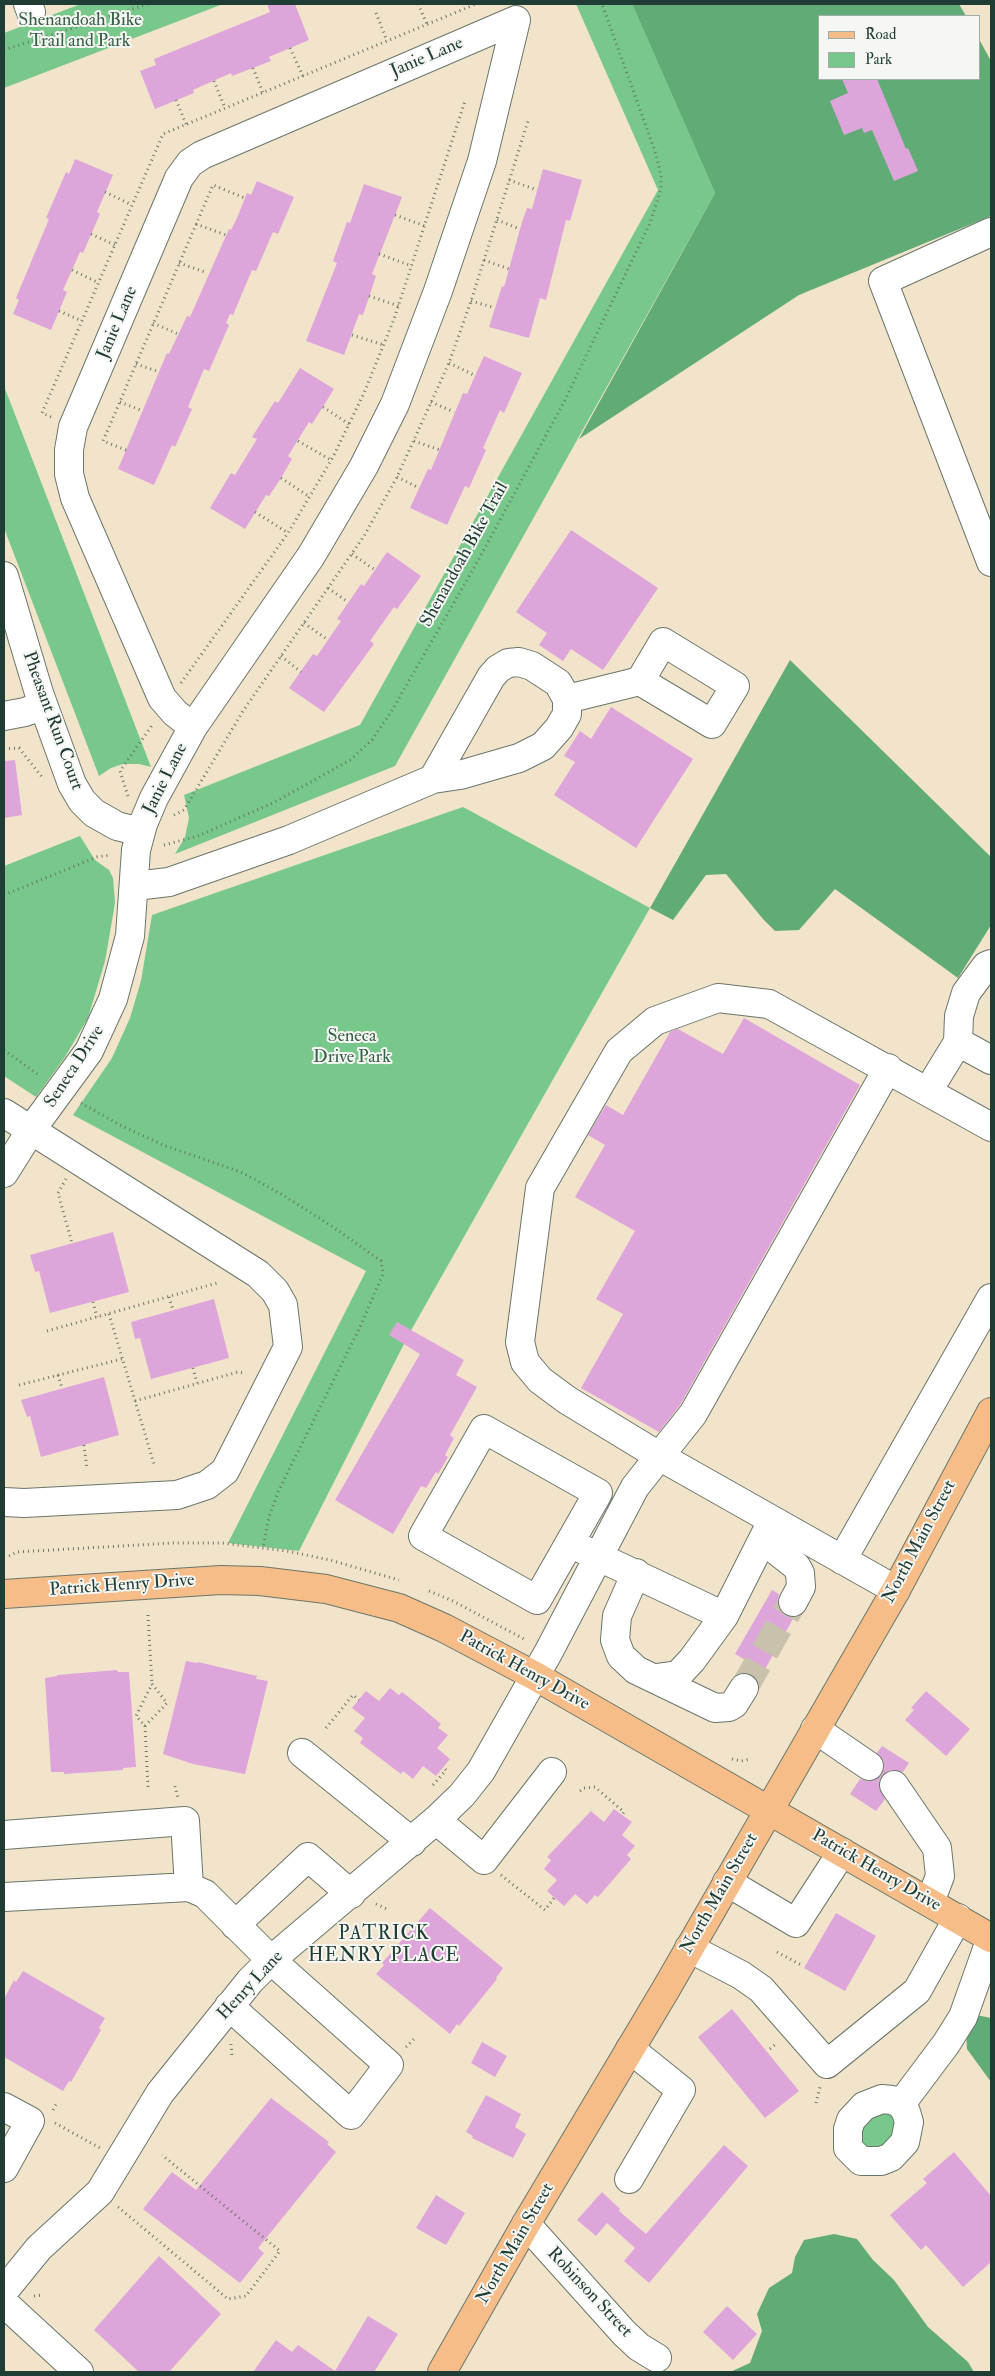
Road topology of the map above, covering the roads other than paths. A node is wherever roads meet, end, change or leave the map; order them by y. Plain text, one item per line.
1 (991, 232) edge
2 (991, 562) edge
3 (4, 576) edge
4 (640, 681) dead end
5 (567, 699) junction
6 (43, 704) junction
7 (4, 716) edge
8 (193, 727) junction
9 (433, 779) junction
10 (138, 841) junction
11 (135, 886) junction
12 (991, 964) edge
13 (958, 1042) junction
14 (991, 1060) edge
15 (888, 1068) junction
16 (928, 1090) junction
17 (4, 1113) edge
18 (991, 1127) edge
19 (31, 1130) junction
20 (4, 1173) edge
21 (991, 1298) edge
22 (991, 1412) edge
23 (659, 1456) junction
24 (4, 1502) edge
25 (772, 1521) junction
26 (569, 1544) junction
27 (598, 1556) junction
28 (842, 1560) junction
29 (636, 1573) junction
30 (896, 1590) junction
31 (4, 1594) edge
32 (793, 1602) tunnel mouth
33 (724, 1616) junction
34 (535, 1676) junction
35 (656, 1678) junction
36 (744, 1688) tunnel mouth
37 (815, 1729) junction
38 (302, 1753) dead end
39 (869, 1766) dead end
40 (552, 1772) dead end
41 (894, 1785) dead end
42 (768, 1810) junction
43 (436, 1820) junction
44 (4, 1835) edge
45 (412, 1842) junction
46 (842, 1852) junction
47 (727, 1882) junction
48 (189, 1887) junction
49 (351, 1894) junction
50 (4, 1897) edge
51 (930, 1902) junction
52 (958, 1918) junction
53 (235, 1925) junction
54 (991, 1938) edge
55 (690, 1948) junction
56 (271, 1960) junction
57 (229, 2006) junction
58 (630, 2049) junction
59 (901, 2104) dead end
60 (4, 2107) edge
61 (4, 2168) edge
62 (628, 2179) dead end
63 (526, 2224) junction
64 (4, 2292) edge
65 (4, 2303) edge
66 (657, 2358) dead end
67 (79, 2372) edge
68 (442, 2372) edge

1 - 2 street
3 - 6 street, Pheasant Run Court
4 - 5 street
5 - 9 street
5 - 9 street
6 - 7 street
6 - 10 street, Pheasant Run Court
8 - 8 street, Janie Lane
8 - 10 street, Janie Lane
9 - 11 street
10 - 11 street, Seneca Drive
11 - 19 street, Seneca Drive
12 - 13 street
13 - 14 street
13 - 16 street
15 - 16 street
15 - 23 street, Henry Lane
15 - 23 street
16 - 18 street
17 - 19 street
19 - 20 street, Seneca Drive
19 - 24 street
21 - 28 street
22 - 30 main road, North Main Street
23 - 25 street
23 - 27 street, Henry Lane
25 - 28 street
25 - 32 street
25 - 33 street
26 - 26 street
26 - 27 street
27 - 29 street
27 - 34 street, Henry Lane
28 - 30 street
29 - 33 street
29 - 35 street
30 - 37 main road, North Main Street
31 - 34 main road, Patrick Henry Drive
33 - 35 street
34 - 42 main road, Patrick Henry Drive
34 - 43 street, Henry Lane
35 - 36 street
37 - 39 street
37 - 42 main road, North Main Street
38 - 45 street
40 - 43 street
41 - 51 street
42 - 46 main road, Patrick Henry Drive
42 - 47 main road, North Main Street
43 - 45 street, Henry Lane
44 - 48 street
45 - 49 street, Henry Lane
46 - 47 street
46 - 51 main road, Patrick Henry Drive
47 - 55 main road, North Main Street
48 - 50 street
48 - 53 street
49 - 53 street
49 - 56 street, Henry Lane
51 - 52 main road, Patrick Henry Drive
52 - 54 main road, Patrick Henry Drive
52 - 55 street
53 - 56 street
54 - 59 street
55 - 58 main road, North Main Street
56 - 57 street, Henry Lane
56 - 57 street
57 - 64 street, Henry Lane
58 - 62 street
58 - 63 main road, North Main Street
60 - 61 street
63 - 66 street, Robinson Street
63 - 68 main road, North Main Street
65 - 67 street

